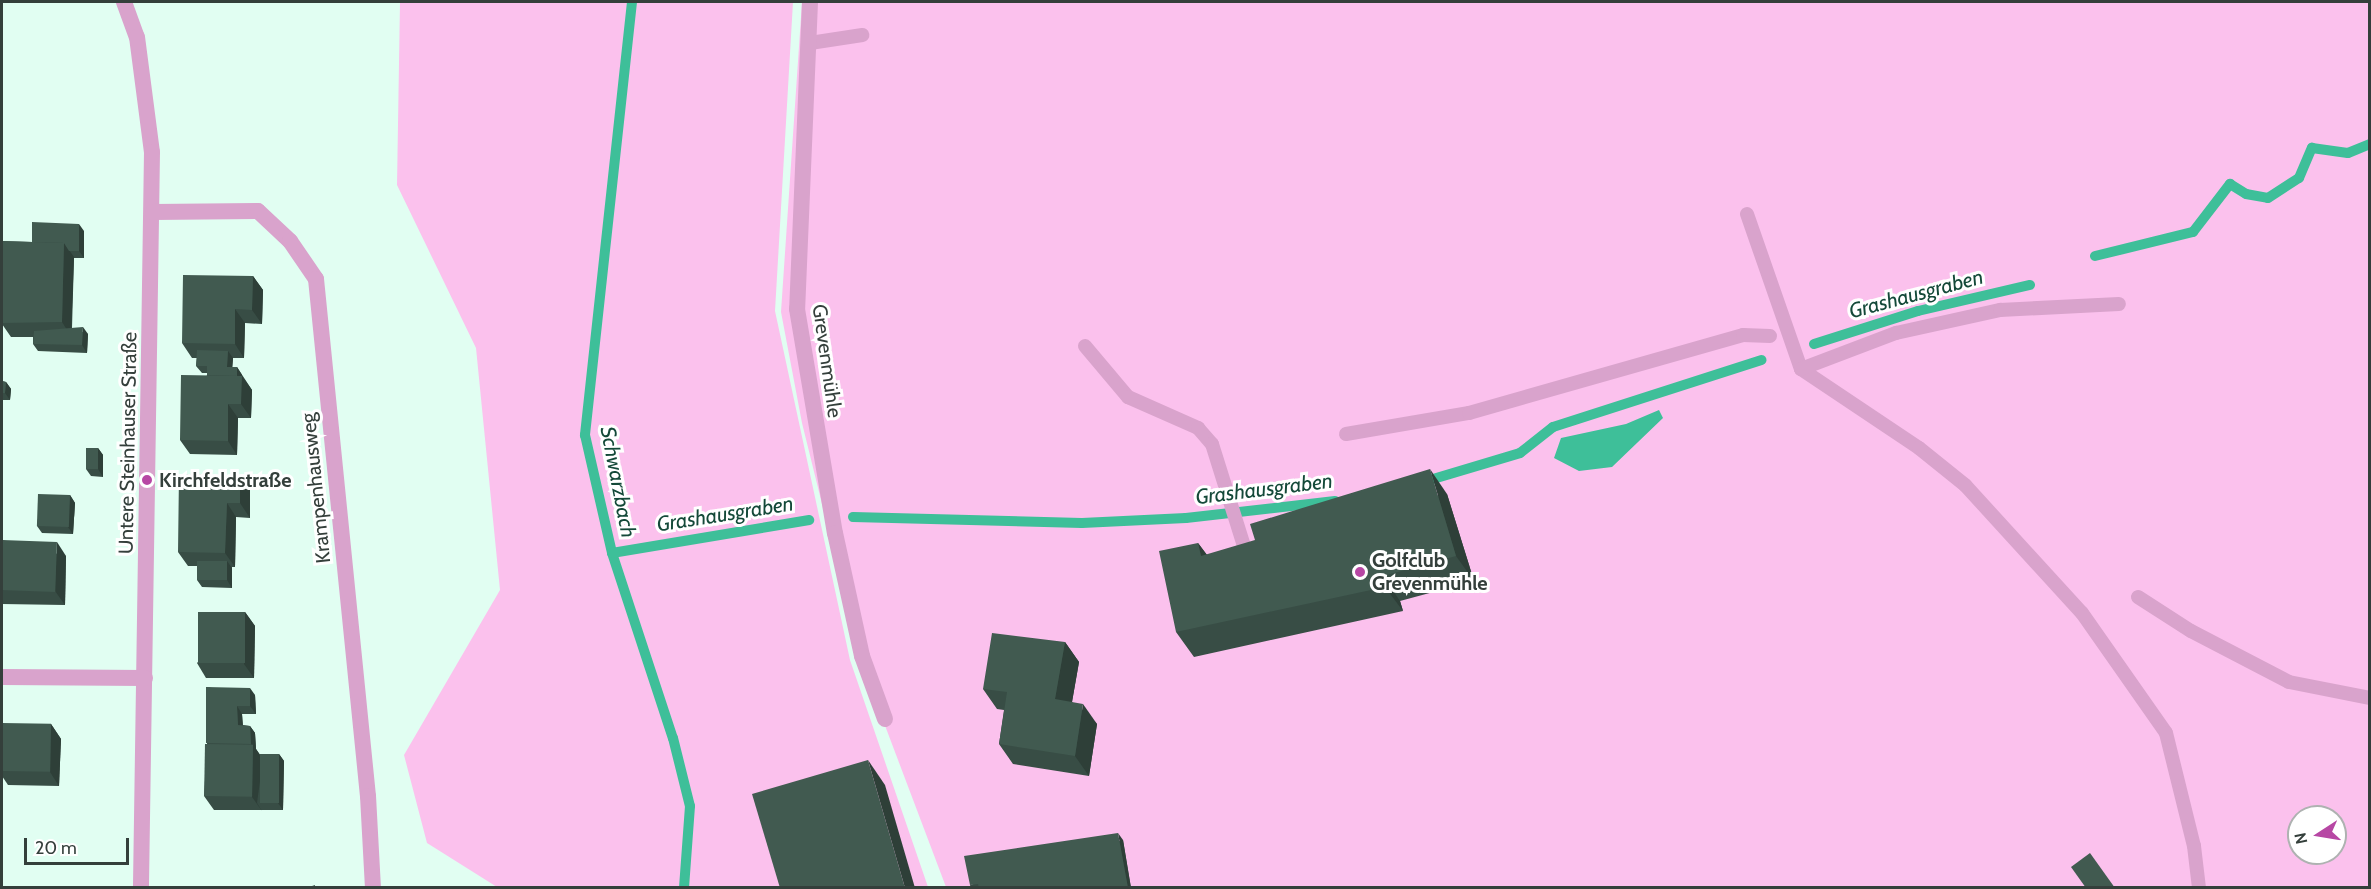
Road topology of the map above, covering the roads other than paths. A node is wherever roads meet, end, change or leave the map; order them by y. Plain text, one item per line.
1 (124, 2) edge
2 (810, 2) edge
3 (862, 34) dead end
4 (810, 43) junction
5 (153, 212) junction
6 (1747, 214) dead end
7 (2119, 304) dead end
8 (1770, 336) dead end
9 (1084, 346) dead end
10 (1801, 369) junction
11 (1346, 434) dead end
12 (1248, 561) edge
13 (2138, 597) dead end
14 (2, 677) edge
15 (145, 678) junction
16 (2370, 698) edge
17 (885, 719) dead end
18 (141, 888) edge
19 (374, 888) edge
20 (2199, 888) edge

1 - 5 street, Untere Steinhauser Straße
2 - 4 street, Grevenmühle
3 - 4 lane
4 - 17 street, Grevenmühle
5 - 15 street, Untere Steinhauser Straße
5 - 19 street, Krampenhausweg
6 - 10 lane
7 - 10 lane
8 - 11 lane
9 - 12 lane
10 - 20 lane
13 - 16 lane
14 - 15 street
15 - 18 street, Untere Steinhauser Straße

